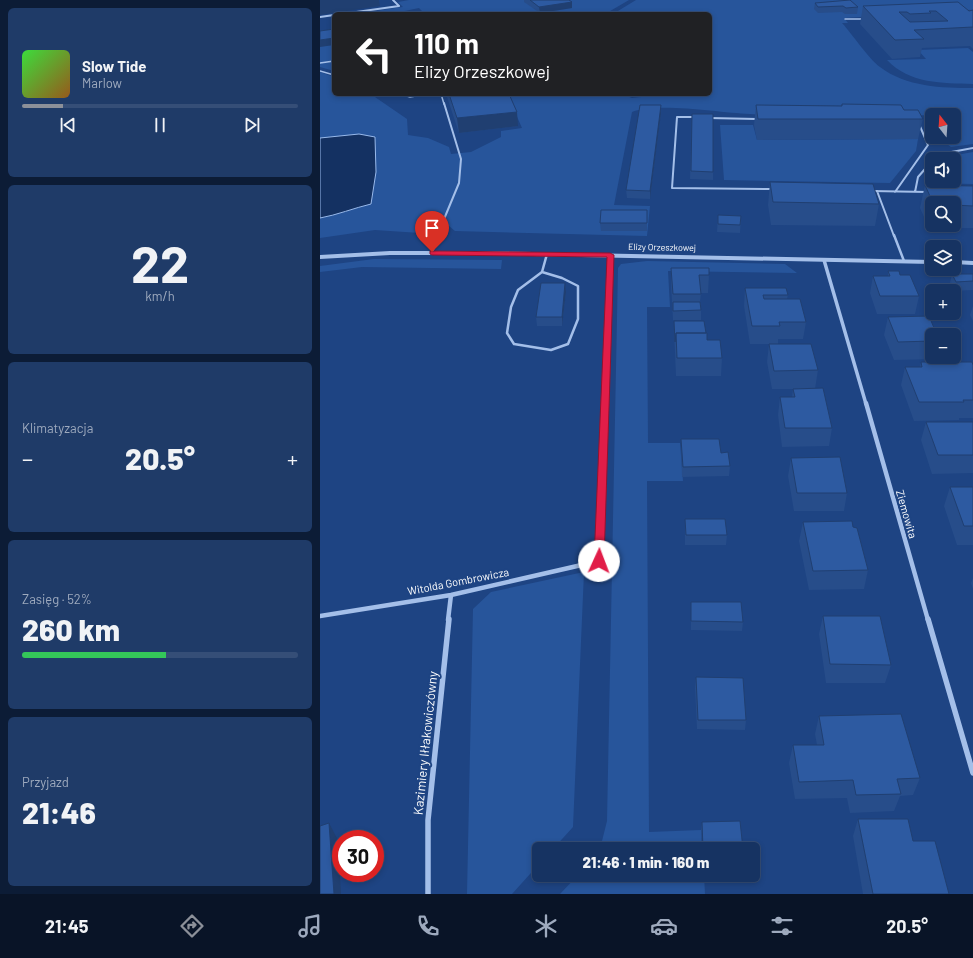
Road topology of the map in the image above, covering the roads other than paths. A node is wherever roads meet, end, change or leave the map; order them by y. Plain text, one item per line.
1 (393, 0) edge
2 (356, 12) edge
3 (332, 15) edge
4 (320, 17) edge
5 (866, 18) edge
6 (845, 20) dead end
7 (332, 61) edge
8 (320, 63) edge
9 (320, 71) edge
10 (332, 74) edge
11 (441, 96) edge
12 (700, 118) edge
13 (708, 118) edge
14 (763, 119) edge
15 (918, 122) edge
16 (973, 148) edge
17 (951, 152) edge
18 (925, 169) edge
19 (778, 190) edge
20 (869, 191) edge
21 (877, 191) junction
22 (895, 192) junction
23 (915, 192) junction
24 (929, 192) edge
25 (432, 252) junction
26 (546, 254) junction
27 (610, 255) junction
28 (320, 257) edge
29 (824, 260) junction
30 (904, 261) junction
31 (925, 262) edge
32 (961, 262) edge
33 (973, 263) edge
34 (542, 272) junction
35 (451, 595) junction
36 (320, 616) edge
37 (973, 773) edge
38 (428, 894) edge

1 - 2 street
3 - 4 street
5 - 6 lane
7 - 8 lane
9 - 10 lane
11 - 25 lane
12 - 19 lane
13 - 14 lane
15 - 22 lane
16 - 17 lane
18 - 23 lane
20 - 21 lane
21 - 22 lane
21 - 30 lane
22 - 23 lane
23 - 24 lane
25 - 26 street, Elizy Orzeszkowej
25 - 28 street, Elizy Orzeszkowej
26 - 27 street, Elizy Orzeszkowej
26 - 34 lane
27 - 29 street, Elizy Orzeszkowej
27 - 35 street, Witolda Gombrowicza
29 - 30 street, Elizy Orzeszkowej
29 - 37 street, Ziemowita
30 - 31 street, Elizy Orzeszkowej
32 - 33 street
34 - 34 lane
35 - 36 street, Witolda Gombrowicza
35 - 38 street, Kazimiery Iłłakowiczówny

